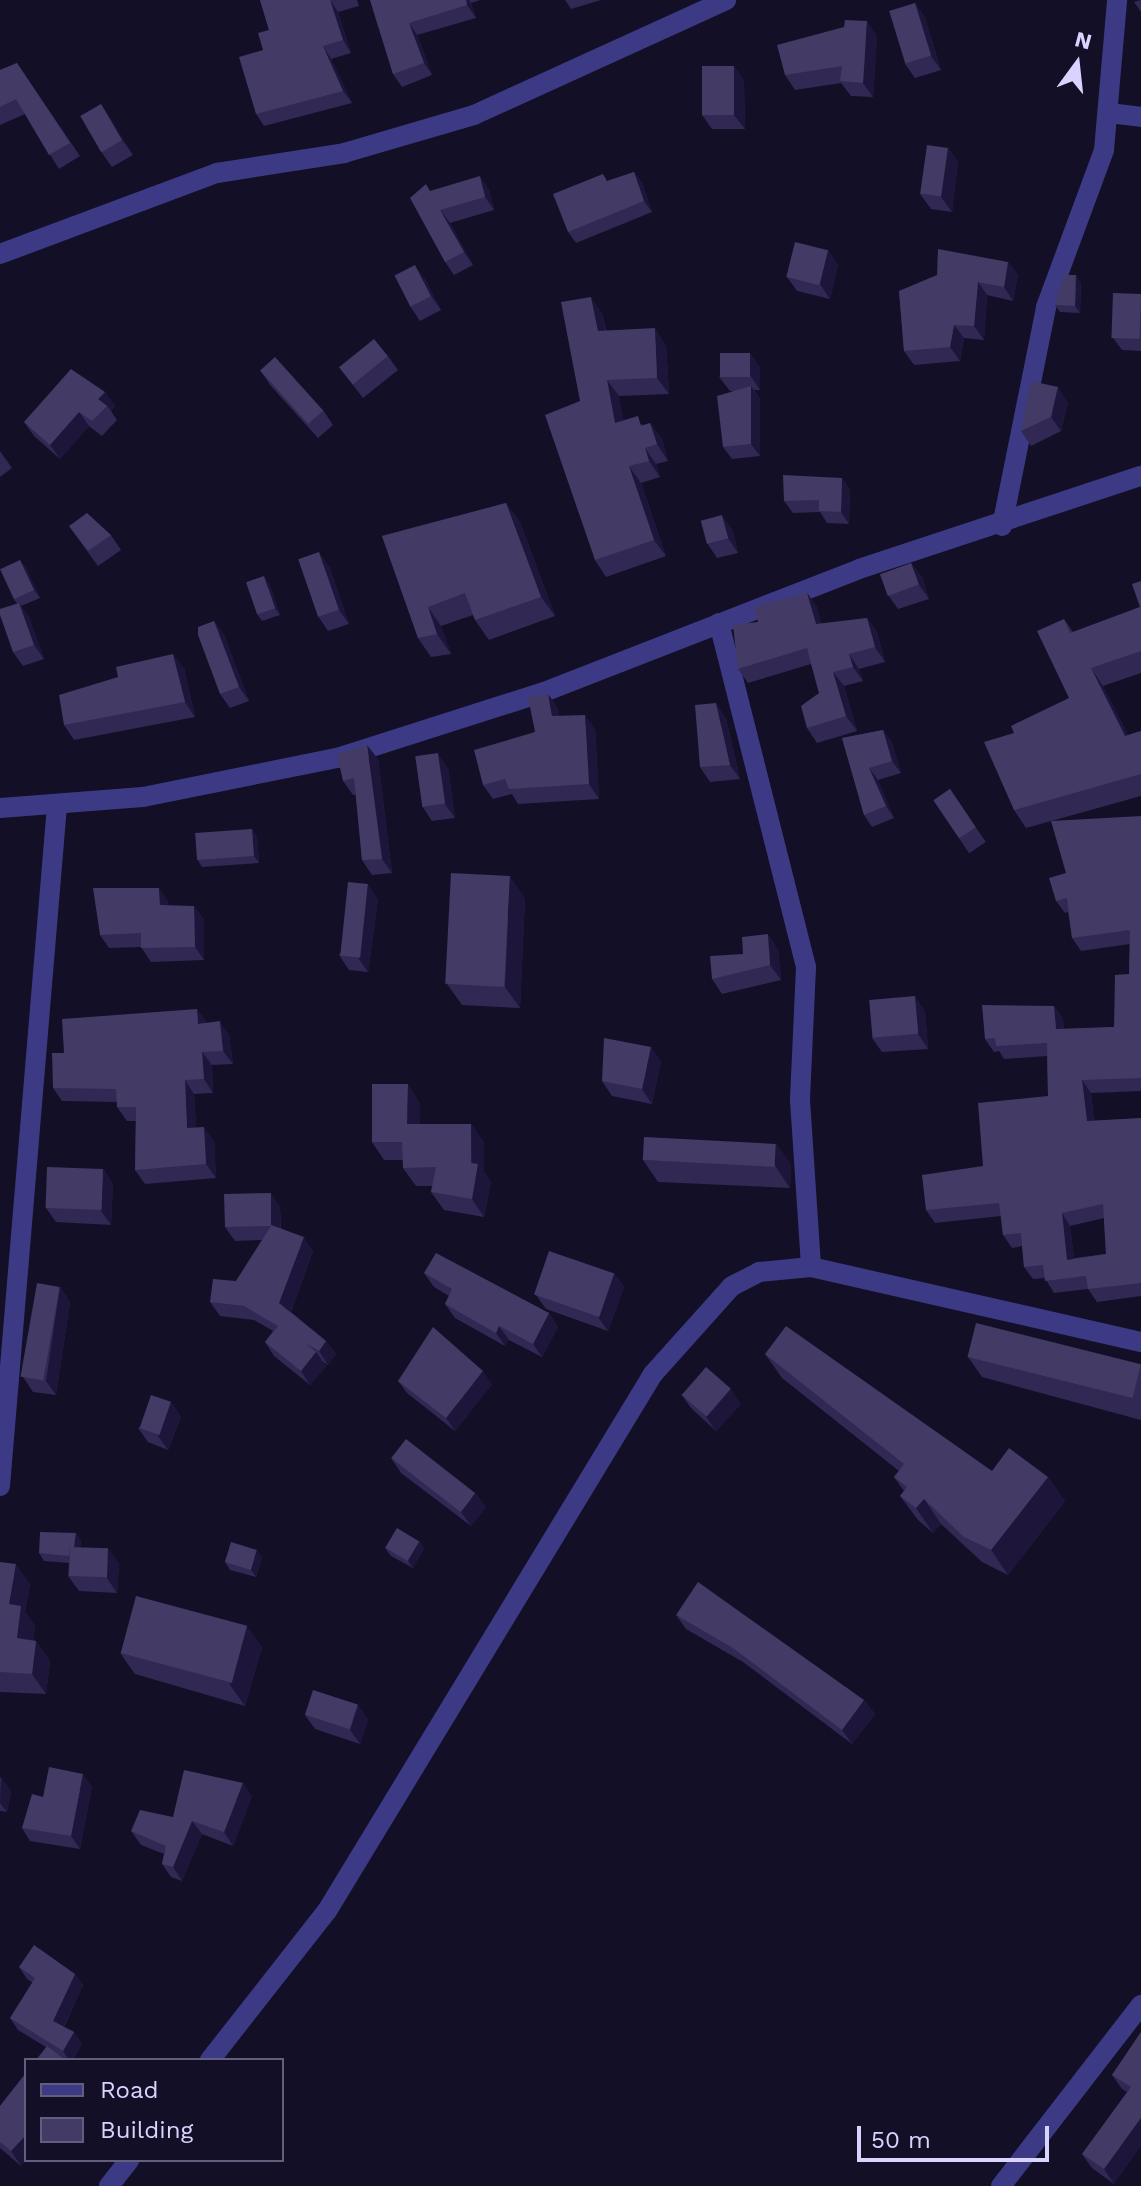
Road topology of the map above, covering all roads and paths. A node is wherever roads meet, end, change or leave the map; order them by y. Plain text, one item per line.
1 (726, 0) edge
2 (1117, 0) edge
3 (1109, 113) junction
4 (1141, 117) edge
5 (0, 254) edge
6 (1141, 476) edge
7 (1002, 526) junction
8 (719, 623) junction
9 (57, 806) junction
10 (0, 808) edge
11 (811, 1267) junction
12 (1141, 1342) edge
13 (0, 1486) edge
14 (1141, 2005) edge
15 (212, 2058) edge
16 (127, 2162) edge
17 (109, 2186) edge
18 (1001, 2186) edge

1 - 5 street
2 - 3 street
3 - 4 street
3 - 7 street
6 - 7 street
7 - 8 street
8 - 9 street
8 - 11 street
9 - 10 street
9 - 13 street
11 - 12 street
11 - 15 street
14 - 18 street
16 - 17 street

